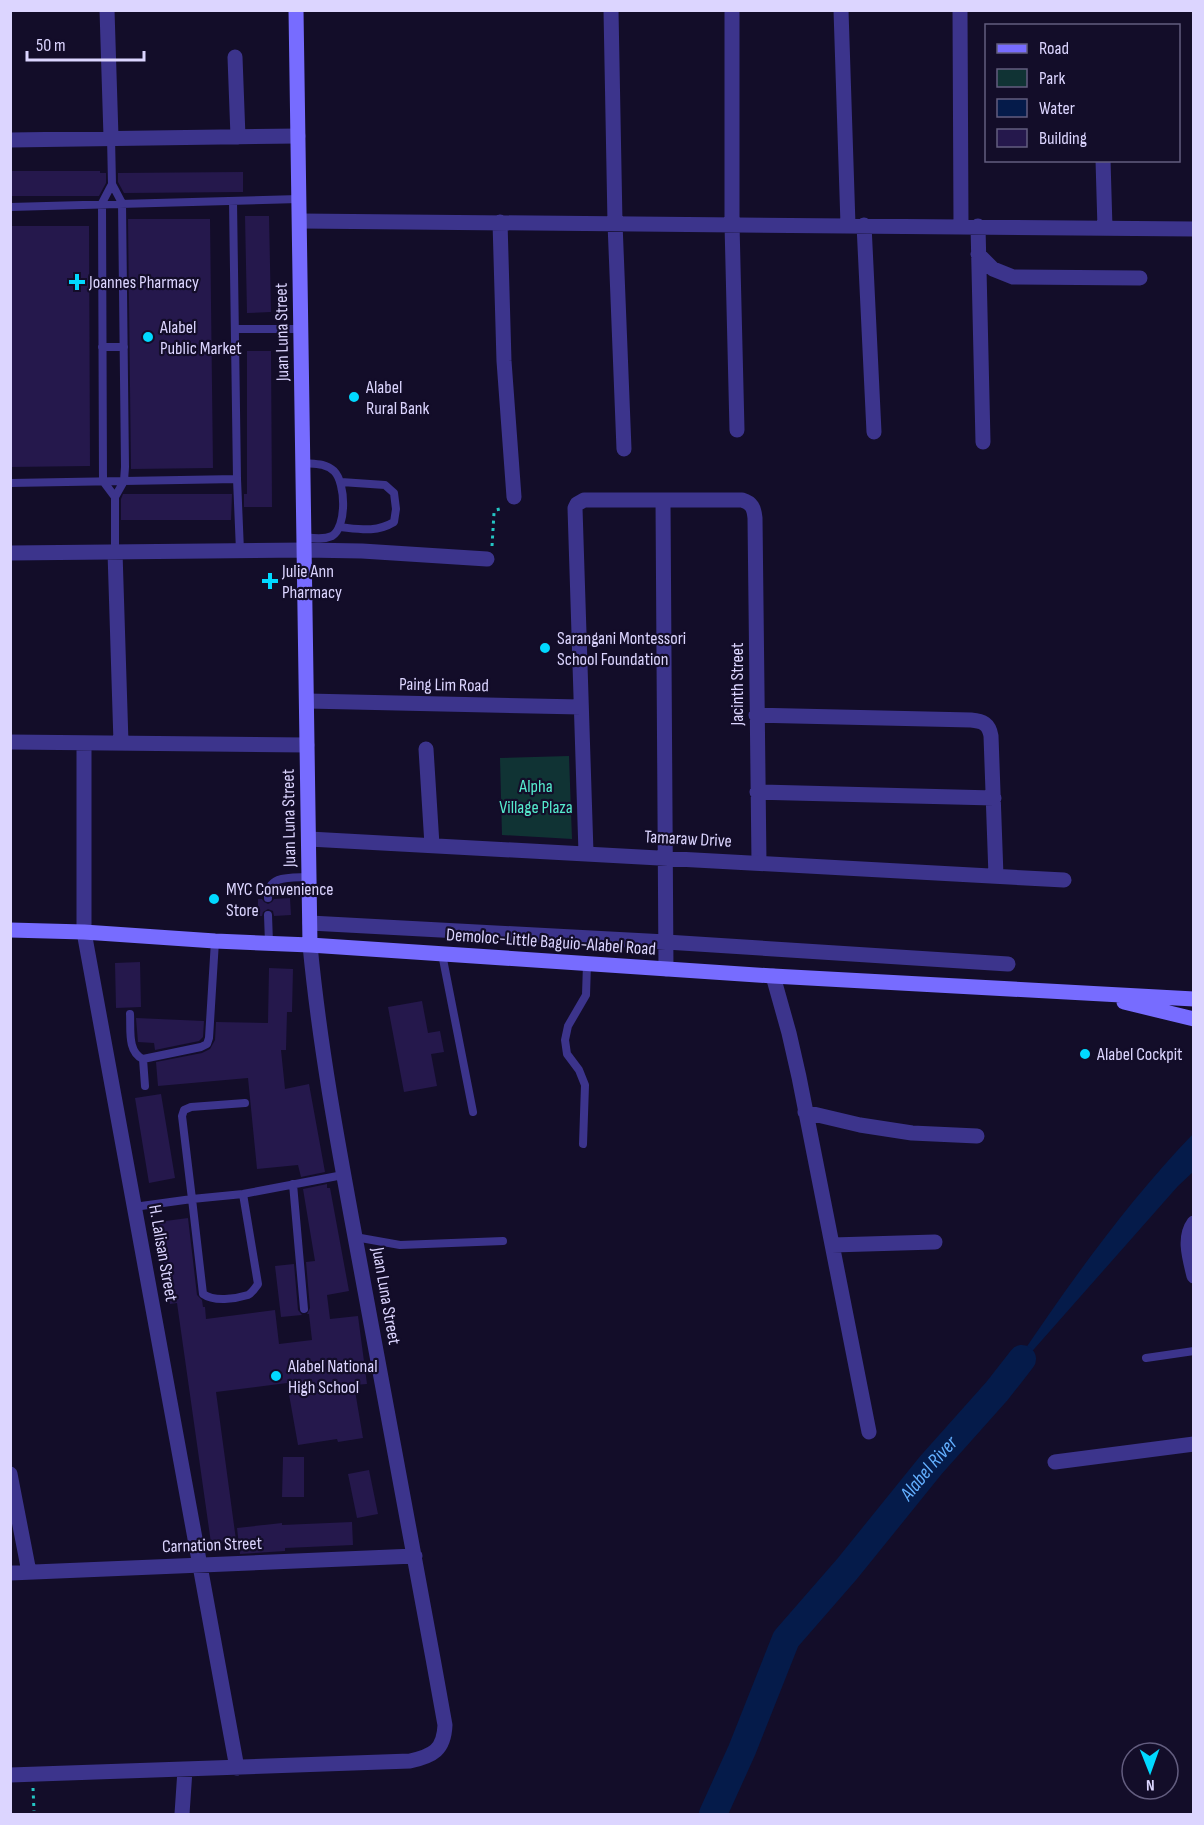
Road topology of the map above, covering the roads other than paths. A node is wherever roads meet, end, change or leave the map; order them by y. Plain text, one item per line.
1 (107, 10) edge
2 (296, 10) edge
3 (611, 10) edge
4 (732, 10) edge
5 (841, 10) edge
6 (960, 10) edge
7 (235, 57) dead end
8 (238, 136) junction
9 (298, 136) junction
10 (111, 137) junction
11 (10, 140) edge
12 (1103, 162) edge
13 (112, 184) junction
14 (299, 200) junction
15 (233, 201) junction
16 (102, 203) junction
17 (122, 203) junction
18 (10, 207) edge
19 (300, 221) junction
20 (500, 222) junction
21 (615, 223) junction
22 (732, 224) junction
23 (848, 225) junction
24 (864, 225) junction
25 (961, 226) junction
26 (978, 226) junction
27 (1105, 228) junction
28 (1194, 229) edge
29 (978, 254) junction
30 (1140, 278) dead end
31 (235, 329) junction
32 (302, 329) junction
33 (124, 346) junction
34 (102, 347) junction
35 (737, 430) dead end
36 (874, 432) dead end
37 (983, 442) dead end
38 (624, 449) dead end
39 (304, 463) junction
40 (237, 479) junction
41 (103, 481) junction
42 (124, 481) junction
43 (341, 482) junction
44 (10, 483) edge
45 (115, 497) junction
46 (514, 497) road end
47 (663, 500) junction
48 (339, 527) junction
49 (304, 544) junction
50 (321, 545) junction
51 (240, 550) junction
52 (115, 552) junction
53 (10, 553) edge
54 (487, 559) road end
55 (307, 701) junction
56 (581, 707) junction
57 (756, 715) junction
58 (10, 742) edge
59 (84, 743) junction
60 (120, 743) junction
61 (308, 745) junction
62 (426, 749) dead end
63 (757, 792) junction
64 (994, 798) junction
65 (309, 839) junction
66 (432, 845) junction
67 (586, 853) junction
68 (665, 857) junction
69 (759, 863) junction
70 (996, 876) junction
71 (309, 877) junction
72 (1064, 880) dead end
73 (268, 898) dead end
74 (268, 915) dead end
75 (310, 923) junction
76 (10, 930) edge
77 (84, 932) junction
78 (214, 941) junction
79 (666, 942) junction
80 (269, 943) junction
81 (310, 945) junction
82 (442, 954) junction
83 (587, 964) junction
84 (1008, 964) dead end
85 (666, 969) junction
86 (773, 976) junction
87 (1089, 994) junction
88 (1194, 999) edge
89 (130, 1014) dead end
90 (1194, 1019) edge
91 (143, 1059) junction
92 (145, 1086) dead end
93 (245, 1102) dead end
94 (805, 1112) junction
95 (473, 1113) dead end
96 (977, 1136) dead end
97 (583, 1144) dead end
98 (343, 1175) junction
99 (293, 1184) junction
100 (243, 1194) junction
101 (192, 1199) junction
102 (134, 1207) junction
103 (1194, 1223) edge
104 (355, 1238) junction
105 (503, 1241) dead end
106 (935, 1242) dead end
107 (832, 1245) junction
108 (1194, 1276) edge
109 (304, 1309) dead end
110 (1194, 1352) edge
111 (1146, 1358) dead end
112 (869, 1432) dead end
113 (1194, 1444) edge
114 (1055, 1462) dead end
115 (10, 1474) edge
116 (415, 1556) junction
117 (200, 1564) junction
118 (29, 1572) junction
119 (10, 1573) edge
120 (237, 1768) junction
121 (184, 1770) junction
122 (10, 1775) edge
123 (182, 1815) edge

1 - 10 street
2 - 9 main road, Juan Luna Street
3 - 21 street
4 - 22 street
5 - 23 street
6 - 25 street
7 - 8 street
8 - 9 street
8 - 10 street
9 - 14 main road, Juan Luna Street
10 - 11 street
10 - 13 lane
12 - 27 street
13 - 16 lane
13 - 17 lane
14 - 15 lane
14 - 19 main road, Juan Luna Street
15 - 17 lane
15 - 31 lane
16 - 17 lane
16 - 18 lane
16 - 34 lane
17 - 33 lane
19 - 20 street
19 - 32 main road, Juan Luna Street
20 - 21 street
20 - 46 street
21 - 22 street
21 - 38 street
22 - 23 street
22 - 35 street
23 - 24 street
24 - 25 street
24 - 36 street
25 - 26 street
26 - 27 street
26 - 29 street
27 - 28 street
29 - 30 street
29 - 37 street
31 - 32 lane
31 - 40 lane
32 - 39 main road, Juan Luna Street
33 - 34 lane
33 - 42 lane
34 - 41 lane
39 - 43 lane
39 - 49 main road, Juan Luna Street
40 - 42 lane
40 - 51 lane
41 - 42 lane
41 - 44 lane
41 - 45 lane
42 - 45 lane
43 - 48 lane
43 - 48 lane
45 - 52 lane
47 - 56 street
47 - 57 street, Jacinth Street
47 - 68 street
48 - 50 lane
49 - 50 street
49 - 51 street
49 - 55 main road, Juan Luna Street
50 - 54 street
51 - 52 street
52 - 53 street
52 - 60 street
55 - 56 street, Paing Lim Road
55 - 61 main road, Juan Luna Street
56 - 67 street
57 - 63 street, Jacinth Street
57 - 64 street
58 - 59 street
59 - 60 street
59 - 77 street, H. Lalisan Street
60 - 61 street
61 - 65 main road, Juan Luna Street
62 - 66 street
63 - 64 street
63 - 69 street, Jacinth Street
64 - 70 street
65 - 66 street, Tamaraw Drive
65 - 71 main road, Juan Luna Street
66 - 67 street, Tamaraw Drive
67 - 68 street, Tamaraw Drive
68 - 69 street, Tamaraw Drive
68 - 79 street
69 - 70 street, Tamaraw Drive
70 - 72 street, Tamaraw Drive
71 - 73 lane
71 - 75 main road, Juan Luna Street
74 - 80 lane
75 - 79 street
75 - 81 main road, Juan Luna Street
76 - 77 main road, Demoloc-Little Baguio-Alabel Road
77 - 78 main road, Demoloc-Little Baguio-Alabel Road
77 - 102 street, H. Lalisan Street
78 - 80 main road, Demoloc-Little Baguio-Alabel Road
78 - 91 lane
79 - 84 street
79 - 85 street
80 - 81 main road, Demoloc-Little Baguio-Alabel Road
81 - 82 main road, Demoloc-Little Baguio-Alabel Road
81 - 98 street, Juan Luna Street
82 - 83 main road, Demoloc-Little Baguio-Alabel Road
82 - 95 lane
83 - 85 main road, Demoloc-Little Baguio-Alabel Road
83 - 97 lane
85 - 86 main road, Demoloc-Little Baguio-Alabel Road
86 - 87 main road, Demoloc-Little Baguio-Alabel Road
86 - 94 street
87 - 88 main road, Demoloc-Little Baguio-Alabel Road
87 - 90 main road, Demoloc-Little Baguio-Alabel Road
89 - 91 lane
91 - 92 lane
93 - 101 lane
94 - 96 street
94 - 107 street
98 - 99 lane
98 - 104 street, Juan Luna Street
99 - 100 lane
99 - 109 lane
100 - 101 lane
100 - 101 lane
101 - 102 lane
102 - 117 street, H. Lalisan Street
103 - 108 street
104 - 105 lane
104 - 116 street, Juan Luna Street
106 - 107 street
107 - 112 street
110 - 111 lane
113 - 114 street
115 - 118 street
116 - 117 street, Carnation Street
116 - 120 street, Juan Luna Street
117 - 118 street, Carnation Street
117 - 120 street, H. Lalisan Street
118 - 119 street, Carnation Street
120 - 121 street
121 - 122 street
121 - 123 street

